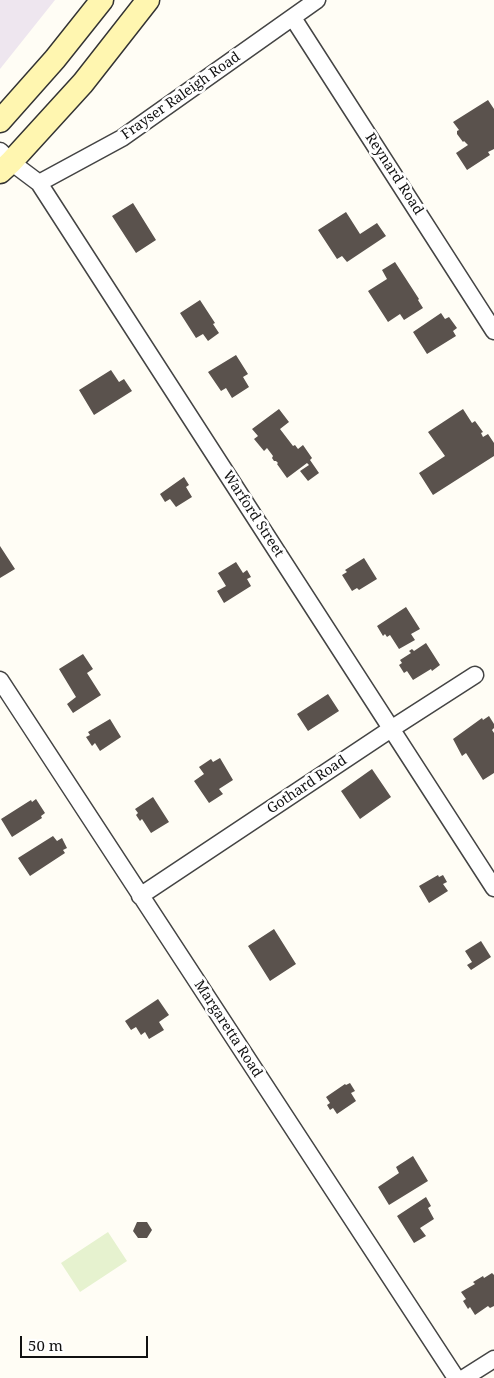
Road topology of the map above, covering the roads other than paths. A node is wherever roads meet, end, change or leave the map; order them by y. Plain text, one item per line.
1 (102, 0) edge
2 (148, 0) edge
3 (317, 0) edge
4 (293, 18) junction
5 (0, 121) edge
6 (4, 162) edge
7 (39, 183) junction
8 (494, 331) edge
9 (475, 675) dead end
10 (0, 680) edge
11 (391, 729) junction
12 (494, 888) edge
13 (140, 896) junction
14 (494, 1359) edge
15 (456, 1378) edge
16 (464, 1378) edge

1 - 5 main road
2 - 6 main road
3 - 4 street, Frayser Raleigh Road
4 - 7 street, Frayser Raleigh Road
4 - 8 street, Reynard Road
6 - 7 street, Warford Street
7 - 11 street, Warford Street
9 - 11 street, Gothard Road
10 - 13 street, Margaretta Road
11 - 12 street, Warford Street
11 - 13 street, Gothard Road
13 - 15 street, Margaretta Road
14 - 16 street

